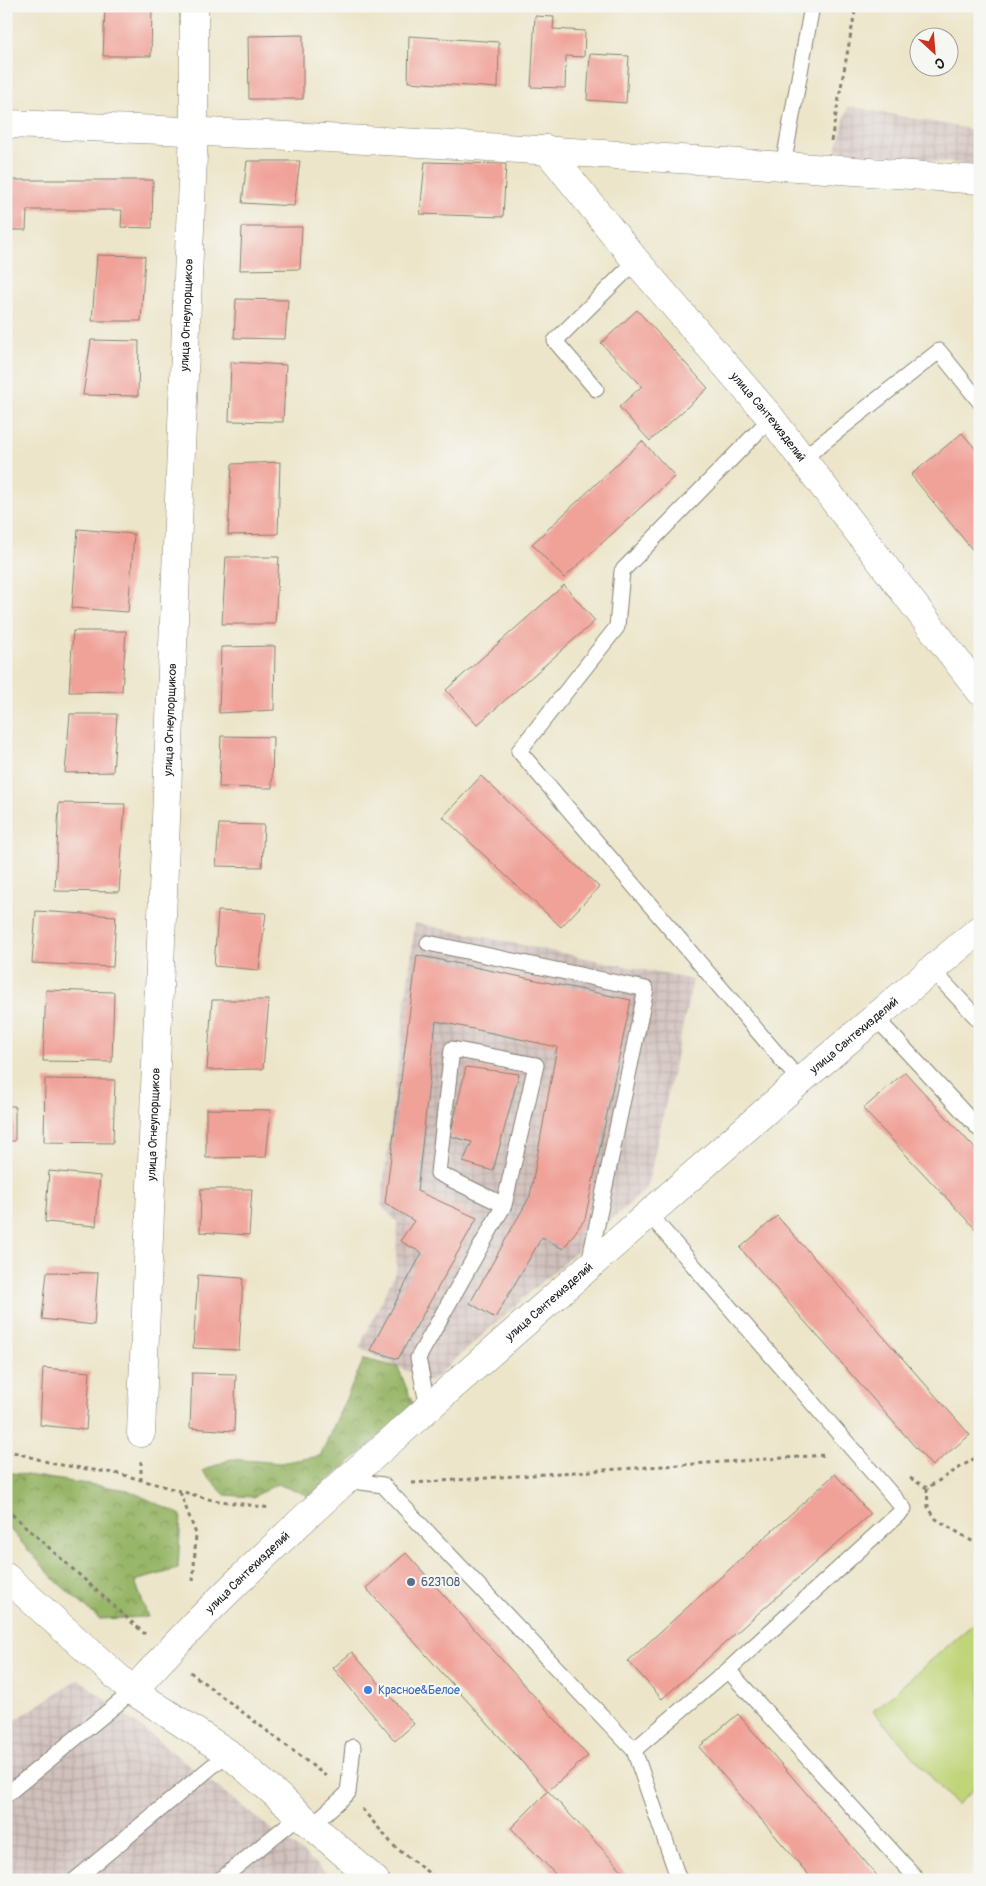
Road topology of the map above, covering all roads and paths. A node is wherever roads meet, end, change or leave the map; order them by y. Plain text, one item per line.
1 (194, 6) edge
2 (812, 6) edge
3 (856, 6) edge
4 (6, 124) edge
5 (194, 130) junction
6 (546, 149) junction
7 (783, 166) junction
8 (825, 169) junction
9 (980, 180) edge
10 (636, 261) junction
11 (596, 389) dead end
12 (980, 402) edge
13 (772, 418) junction
14 (802, 459) junction
15 (980, 691) edge
16 (980, 929) edge
17 (428, 943) dead end
18 (932, 970) junction
19 (876, 1018) junction
20 (980, 1022) edge
21 (800, 1081) junction
22 (980, 1130) edge
23 (504, 1205) junction
24 (649, 1214) junction
25 (588, 1267) junction
26 (428, 1408) junction
27 (140, 1434) dead end
28 (848, 1445) junction
29 (6, 1450) edge
30 (980, 1455) edge
31 (902, 1473) dead end
32 (346, 1480) junction
33 (383, 1485) junction
34 (926, 1488) junction
35 (180, 1492) junction
36 (6, 1509) edge
37 (274, 1509) dead end
38 (980, 1546) edge
39 (6, 1578) edge
40 (190, 1629) junction
41 (166, 1653) junction
42 (728, 1670) junction
43 (132, 1691) junction
44 (353, 1747) dead end
45 (634, 1750) junction
46 (228, 1753) junction
47 (348, 1793) junction
48 (6, 1795) edge
49 (306, 1820) junction
50 (367, 1877) edge
51 (74, 1880) edge
52 (220, 1880) edge
53 (438, 1880) edge
54 (679, 1880) edge
55 (918, 1880) edge

1 - 5 street, улица Огнеупорщиков
2 - 7 lane
3 - 8 path
4 - 5 street
5 - 6 street
5 - 27 street, улица Огнеупорщиков
6 - 7 street
6 - 10 street, улица Сантехизделий
7 - 8 street
8 - 9 street
10 - 11 lane
10 - 13 street, улица Сантехизделий
12 - 14 lane
13 - 14 street, улица Сантехизделий
13 - 21 lane
14 - 15 street, улица Сантехизделий
16 - 18 street, улица Сантехизделий
17 - 25 lane
18 - 19 street, улица Сантехизделий
18 - 20 lane
19 - 21 street, улица Сантехизделий
19 - 22 lane
21 - 24 street, улица Сантехизделий
23 - 23 lane
23 - 26 lane
24 - 25 street, улица Сантехизделий
24 - 28 lane
25 - 26 street, улица Сантехизделий
26 - 32 street, улица Сантехизделий
28 - 33 path
28 - 42 lane
29 - 35 path
30 - 34 path
31 - 34 path
32 - 33 lane
32 - 40 street, улица Сантехизделий
33 - 45 lane
34 - 38 path
35 - 37 path
35 - 40 path
36 - 41 path
39 - 43 street
40 - 41 street, улица Сантехизделий
41 - 43 street, улица Сантехизделий
41 - 47 path
42 - 45 lane
42 - 55 lane
43 - 46 street
43 - 48 lane
44 - 47 lane
45 - 54 lane
46 - 49 street
46 - 51 lane
47 - 49 lane
47 - 53 path
49 - 50 street
49 - 52 lane

